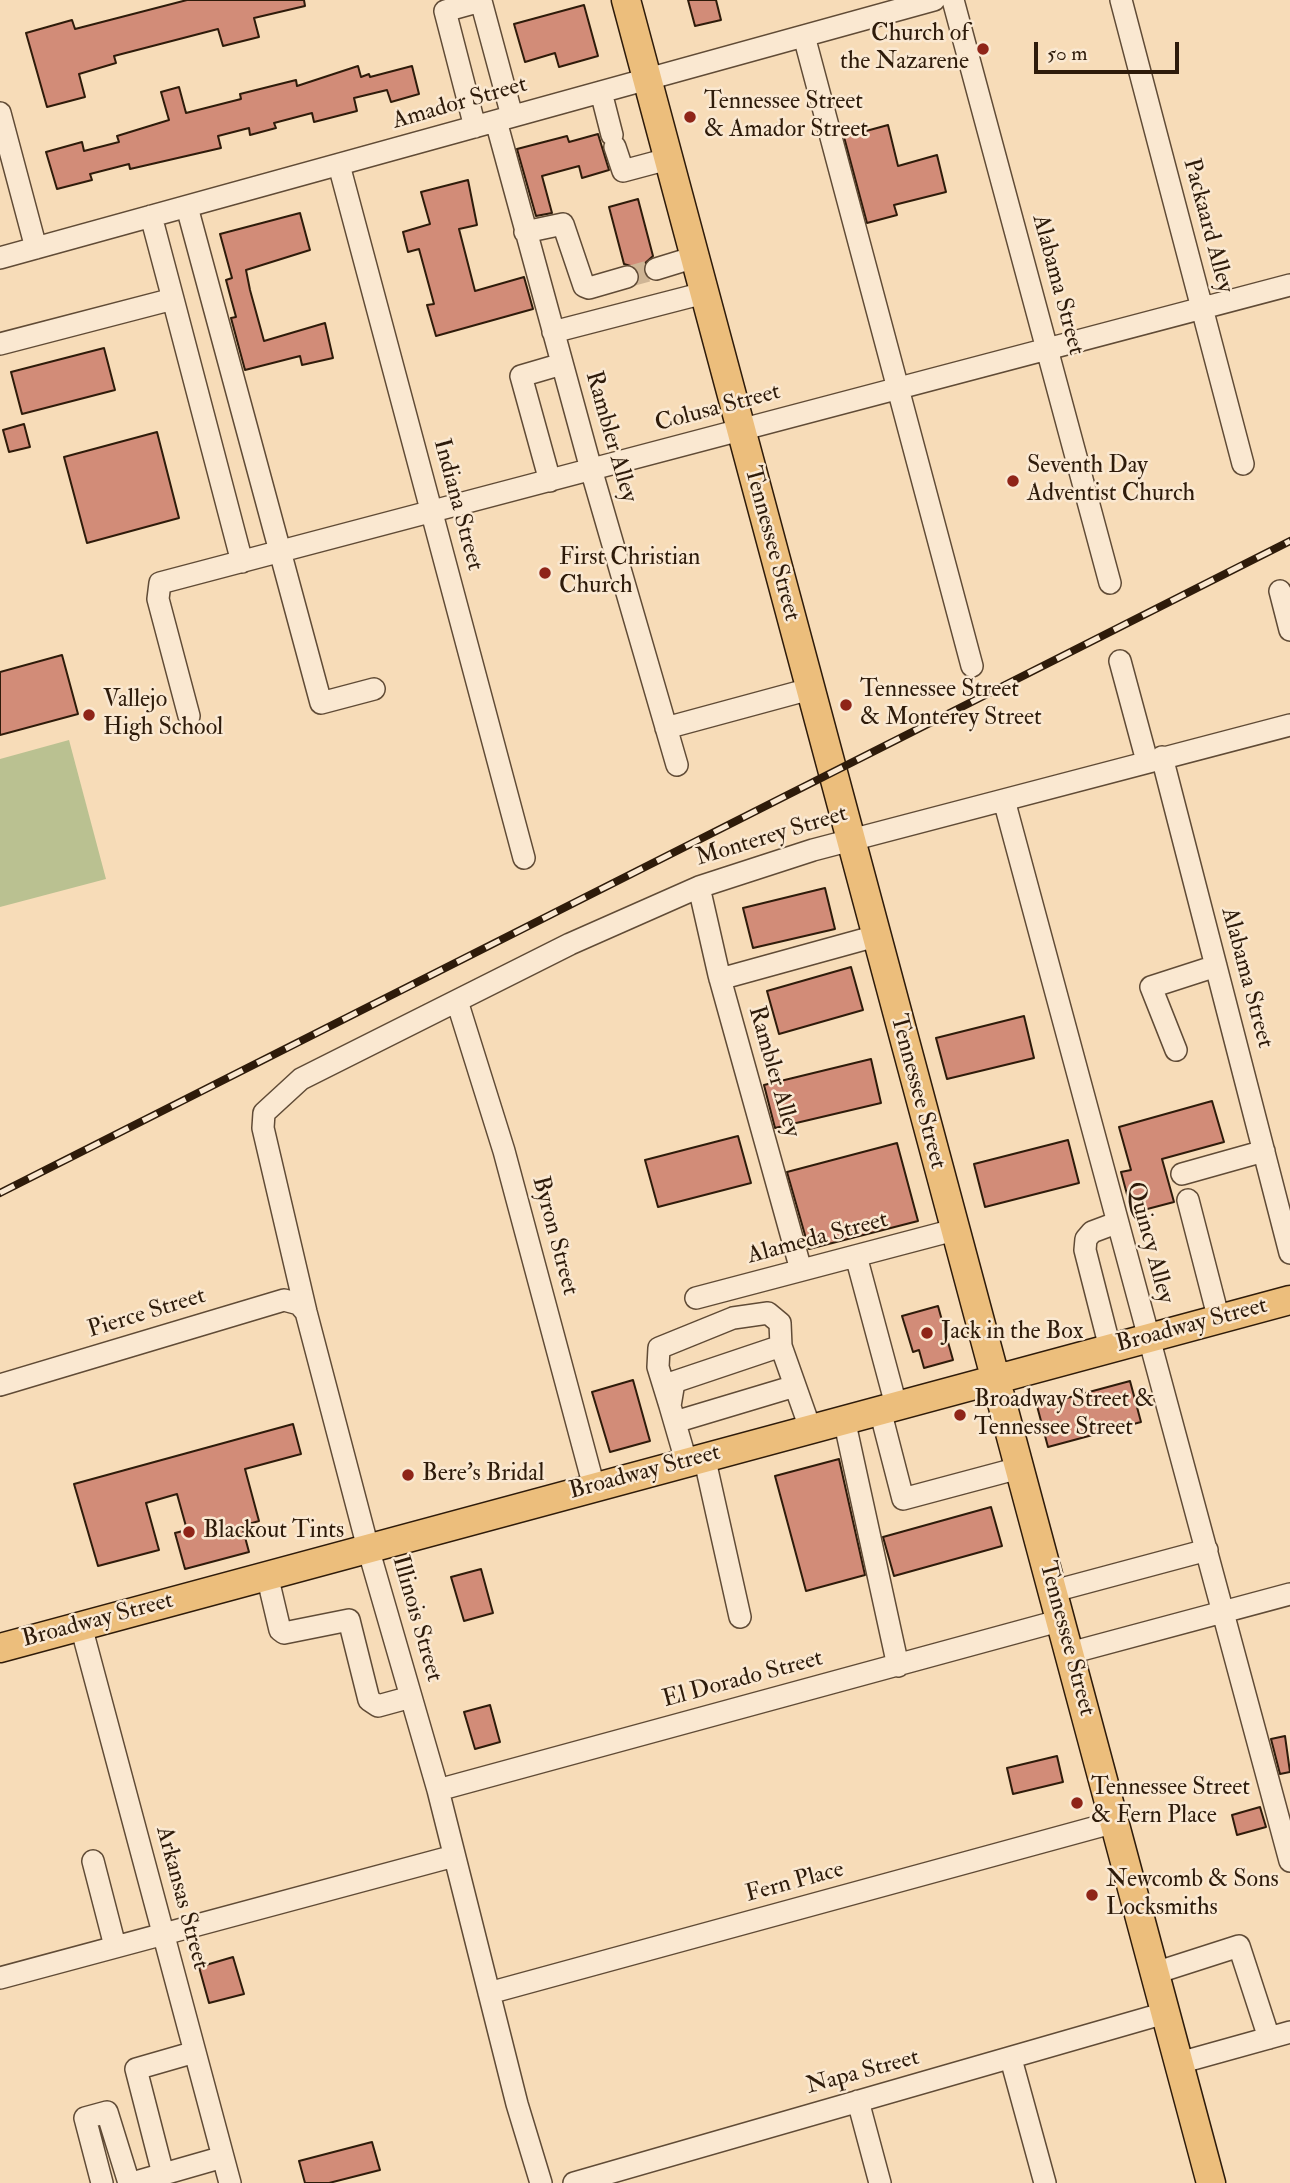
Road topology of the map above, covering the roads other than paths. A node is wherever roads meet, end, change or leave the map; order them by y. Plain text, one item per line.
1 (626, 0) edge
2 (934, 0) edge
3 (953, 0) edge
4 (1121, 0) edge
5 (483, 1) edge
6 (874, 8) edge
7 (804, 36) junction
8 (647, 79) junction
9 (601, 92) junction
10 (0, 113) edge
11 (504, 119) junction
12 (475, 127) junction
13 (668, 159) junction
14 (339, 165) junction
15 (187, 206) junction
16 (151, 216) junction
17 (526, 232) junction
18 (36, 248) junction
19 (695, 257) junction
20 (0, 258) edge
21 (656, 269) tunnel mouth
22 (627, 277) tunnel mouth
23 (1290, 285) edge
24 (704, 293) junction
25 (173, 299) junction
26 (1202, 308) junction
27 (553, 332) junction
28 (0, 344) edge
29 (1047, 349) junction
30 (562, 364) junction
31 (898, 388) junction
32 (741, 430) junction
33 (1243, 464) dead end
34 (591, 470) junction
35 (550, 481) junction
36 (432, 512) junction
37 (282, 551) junction
38 (242, 562) junction
39 (1110, 583) dead end
40 (1280, 591) dead end
41 (1290, 630) edge
42 (1120, 661) dead end
43 (972, 666) dead end
44 (374, 689) dead end
45 (810, 689) junction
46 (188, 716) dead end
47 (1290, 725) edge
48 (666, 727) junction
49 (1154, 759) junction
50 (677, 765) dead end
51 (1004, 800) junction
52 (850, 840) junction
53 (524, 858) dead end
54 (699, 887) junction
55 (876, 936) junction
56 (1216, 967) junction
57 (720, 979) junction
58 (457, 1001) junction
59 (1176, 1050) dead end
60 (299, 1081) joint
61 (1264, 1151) junction
62 (1182, 1174) dead end
63 (1282, 1186) edge
64 (1188, 1200) dead end
65 (1116, 1223) junction
66 (954, 1230) junction
67 (1290, 1253) edge
68 (856, 1256) junction
69 (801, 1270) junction
70 (696, 1298) dead end
71 (1290, 1300) edge
72 (306, 1312) junction
73 (1219, 1320) junction
74 (1147, 1338) junction
75 (781, 1346) junction
76 (1111, 1348) junction
77 (995, 1379) junction
78 (0, 1385) edge
79 (795, 1386) junction
80 (888, 1408) junction
81 (672, 1414) junction
82 (845, 1419) junction
83 (810, 1428) junction
84 (695, 1459) junction
85 (1019, 1468) junction
86 (594, 1487) junction
87 (368, 1548) junction
88 (1207, 1550) junction
89 (267, 1575) junction
90 (1054, 1591) junction
91 (1290, 1594) edge
92 (386, 1610) junction
93 (1224, 1611) junction
94 (740, 1617) dead end
95 (349, 1620) junction
96 (1062, 1620) junction
97 (81, 1626) junction
98 (0, 1648) edge
99 (1070, 1653) junction
100 (898, 1666) junction
101 (411, 1697) junction
102 (438, 1790) junction
103 (1115, 1822) junction
104 (454, 1856) junction
105 (93, 1861) dead end
106 (1290, 1861) edge
107 (163, 1934) junction
108 (115, 1946) junction
109 (1155, 1973) junction
110 (0, 1978) edge
111 (489, 1993) junction
112 (1165, 2013) junction
113 (1290, 2032) edge
114 (1269, 2038) junction
115 (195, 2052) junction
116 (1011, 2059) junction
117 (1179, 2063) junction
118 (858, 2101) junction
119 (223, 2157) junction
120 (163, 2174) junction
121 (102, 2183) edge
122 (130, 2183) edge
123 (230, 2183) edge
124 (541, 2183) edge
125 (574, 2183) edge
126 (880, 2183) edge
127 (1045, 2183) edge
128 (1211, 2183) edge

1 - 8 main road, Tennessee Street
2 - 6 street, Amador Street
3 - 29 street, Alabama Street
4 - 26 street, Packaard Alley
5 - 11 street, Rambler Alley
5 - 12 street
6 - 7 street, Amador Street
7 - 8 street, Amador Street
7 - 31 street
8 - 9 street, Amador Street
8 - 13 main road, Tennessee Street
9 - 11 street, Amador Street
9 - 13 street
10 - 18 street
11 - 12 street, Amador Street
11 - 17 street, Rambler Alley
12 - 14 street, Amador Street
13 - 19 main road, Tennessee Street
14 - 15 street, Amador Street
14 - 36 street, Indiana Street
15 - 16 street, Amador Street
15 - 37 street
16 - 18 street, Amador Street
16 - 25 street
17 - 22 street
17 - 27 street, Rambler Alley
18 - 20 street, Amador Street
19 - 21 street
19 - 24 main road, Tennessee Street
23 - 26 street, Colusa Street
24 - 27 street
24 - 32 main road, Tennessee Street
25 - 28 street
25 - 38 street
26 - 29 street, Colusa Street
26 - 33 street, Packaard Alley
27 - 30 street, Rambler Alley
29 - 31 street, Colusa Street
29 - 39 street, Alabama Street
30 - 34 street, Rambler Alley
30 - 35 street
31 - 32 street, Colusa Street
31 - 43 street
32 - 34 street, Colusa Street
32 - 45 main road, Tennessee Street
34 - 35 street, Colusa Street
34 - 48 street, Rambler Alley
35 - 36 street, Colusa Street
36 - 37 street, Colusa Street
36 - 53 street, Indiana Street
37 - 38 street, Colusa Street
37 - 44 street
38 - 46 street, Colusa Street
40 - 41 street
42 - 49 street, Alabama Street
45 - 48 street
45 - 52 main road, Tennessee Street
47 - 49 street, Monterey Street
48 - 50 street, Rambler Alley
49 - 51 street, Monterey Street
49 - 56 street, Alabama Street
51 - 52 street, Monterey Street
51 - 65 street, Quincy Alley
52 - 54 street, Monterey Street
52 - 55 main road, Tennessee Street
54 - 57 street, Rambler Alley
54 - 58 street, Monterey Street
55 - 57 street
55 - 66 main road, Tennessee Street
56 - 59 street
56 - 61 street, Alabama Street
57 - 69 street, Rambler Alley
58 - 60 street, Monterey Street
58 - 86 street, Byron Street
60 - 72 street, Illinois Street
61 - 62 street
61 - 63 street, Alabama Street
63 - 67 street, Alabama Street
64 - 73 street
65 - 74 street, Quincy Alley
65 - 76 street
66 - 68 street, Alameda Street
66 - 77 main road, Tennessee Street
68 - 69 street, Alameda Street
68 - 80 street
69 - 70 street, Alameda Street
71 - 73 main road, Broadway Street
72 - 78 street, Pierce Street
72 - 87 street, Illinois Street
73 - 74 main road, Broadway Street
74 - 76 main road, Broadway Street
74 - 88 street, Quincy Alley
75 - 79 street
75 - 81 street
75 - 81 street
76 - 77 main road, Broadway Street
77 - 80 main road, Broadway Street
77 - 85 main road, Tennessee Street
79 - 81 street
79 - 83 street
80 - 82 main road, Broadway Street
80 - 85 street
81 - 84 street
82 - 83 main road, Broadway Street
82 - 100 street
83 - 84 main road, Broadway Street
84 - 86 main road, Broadway Street
84 - 94 street
85 - 90 main road, Tennessee Street
86 - 87 main road, Broadway Street
87 - 89 main road, Broadway Street
87 - 92 street, Illinois Street
88 - 90 street
88 - 93 street, Quincy Alley
89 - 95 street
89 - 97 main road, Broadway Street
90 - 96 main road, Tennessee Street
91 - 93 street
92 - 95 street
92 - 101 street, Illinois Street
93 - 99 street
93 - 106 street, Quincy Alley
95 - 101 street
96 - 99 main road, Tennessee Street
96 - 100 street, El Dorado Street
97 - 98 main road, Broadway Street
97 - 107 street, Arkansas Street
99 - 103 main road, Tennessee Street
100 - 102 street, El Dorado Street
101 - 102 street, Illinois Street
102 - 104 street, Illinois Street
103 - 109 main road, Tennessee Street
103 - 111 street, Fern Place
104 - 107 street
104 - 111 street, Illinois Street
105 - 108 street
107 - 108 street
107 - 115 street, Arkansas Street
108 - 110 street
109 - 112 main road, Tennessee Street
109 - 114 street
111 - 124 street, Illinois Street
112 - 116 street, Napa Street
112 - 117 main road, Tennessee Street
113 - 114 street
114 - 117 street
115 - 119 street, Arkansas Street
115 - 120 street
116 - 118 street, Napa Street
116 - 127 street
117 - 128 main road, Tennessee Street
118 - 125 street, Napa Street
118 - 126 street
119 - 120 street
119 - 123 street, Arkansas Street
120 - 122 street
121 - 122 street

